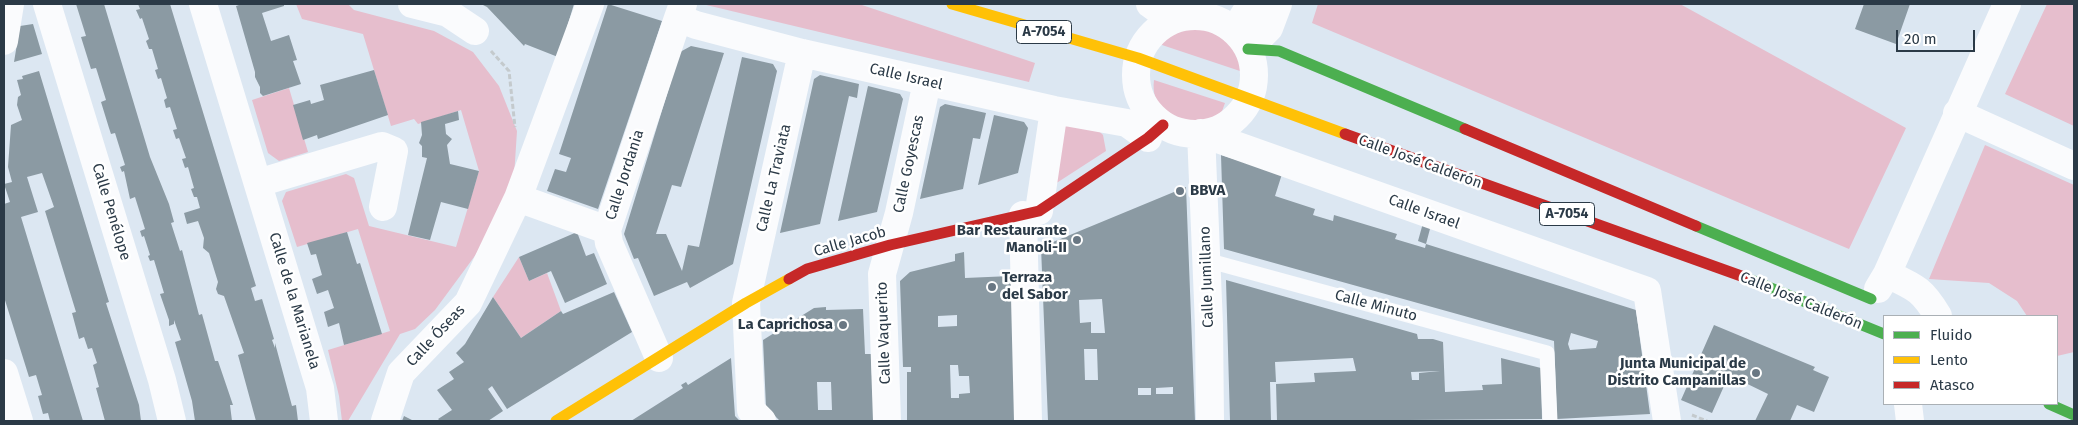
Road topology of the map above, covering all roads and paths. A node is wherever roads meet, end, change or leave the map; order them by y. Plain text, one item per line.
1 (10, 4) edge
2 (47, 4) edge
3 (203, 4) edge
4 (412, 4) edge
5 (590, 4) edge
6 (952, 4) edge
7 (1150, 4) edge
8 (1251, 4) edge
9 (1278, 4) edge
10 (2007, 4) edge
11 (680, 11) edge
12 (1172, 20) junction
13 (474, 31) joint
14 (1241, 40) junction
15 (4, 41) edge
16 (802, 53) junction
17 (1138, 58) junction
18 (927, 82) junction
19 (1248, 100) junction
20 (1054, 110) junction
21 (1957, 113) junction
22 (1155, 131) junction
23 (515, 132) dead end
24 (1201, 133) junction
25 (2074, 166) edge
26 (258, 183) junction
27 (518, 198) junction
28 (383, 207) dead end
29 (1031, 213) junction
30 (607, 230) junction
31 (890, 245) junction
32 (1206, 260) junction
33 (1887, 274) junction
34 (1871, 299) junction
35 (746, 303) junction
36 (1937, 315) edge
37 (1860, 324) junction
38 (1883, 334) edge
39 (659, 358) junction
40 (4, 373) edge
41 (1908, 405) edge
42 (2051, 405) edge
43 (2074, 415) edge
44 (19, 421) edge
45 (172, 421) edge
46 (324, 421) edge
47 (385, 421) edge
48 (556, 421) edge
49 (762, 421) edge
50 (887, 421) edge
51 (1028, 421) edge
52 (1210, 421) edge
53 (1550, 421) edge
54 (1667, 421) edge
55 (1910, 421) edge

1 - 15 street
2 - 45 street, Calle Penélope
3 - 26 street, Calle de la Marianela
4 - 13 street
5 - 27 street, Calle Óseas
6 - 17 street, Calle José Calderón / A-7054
7 - 12 street
8 - 14 street
9 - 14 street
10 - 21 street
11 - 16 street, Calle Israel
11 - 30 street, Calle Jordania
12 - 14 street
12 - 17 street
13 - 23 path
14 - 19 street
14 - 34 street, Calle José Calderón
16 - 18 street, Calle Israel
16 - 35 street, Calle La Traviata
17 - 19 street, Calle José Calderón / A-7054
17 - 22 street
18 - 20 street, Calle Israel
18 - 31 street, Calle Goyescas
19 - 24 street
19 - 37 street, Calle José Calderón / A-7054
20 - 22 street, Calle Israel
20 - 29 street
21 - 25 street
21 - 33 street
22 - 24 street
22 - 29 street, Calle Jacob
24 - 32 street, Calle Jumillano
24 - 54 street, Calle Israel
26 - 28 street
26 - 46 street, Calle de la Marianela
27 - 30 street
27 - 47 street, Calle Óseas
29 - 31 street, Calle Jacob
29 - 51 street
30 - 39 street, Calle Jordania
31 - 35 street, Calle Jacob
31 - 50 street, Calle Vaquerito
32 - 52 street, Calle Jumillano
32 - 53 lane, Calle Minuto
33 - 34 street
33 - 36 street
34 - 37 street
35 - 39 street, Calle Jacob
35 - 49 street, Calle La Traviata
37 - 38 street, Calle José Calderón / A-7054
39 - 48 street, Calle Jacob
40 - 44 street
41 - 55 street
42 - 43 street

